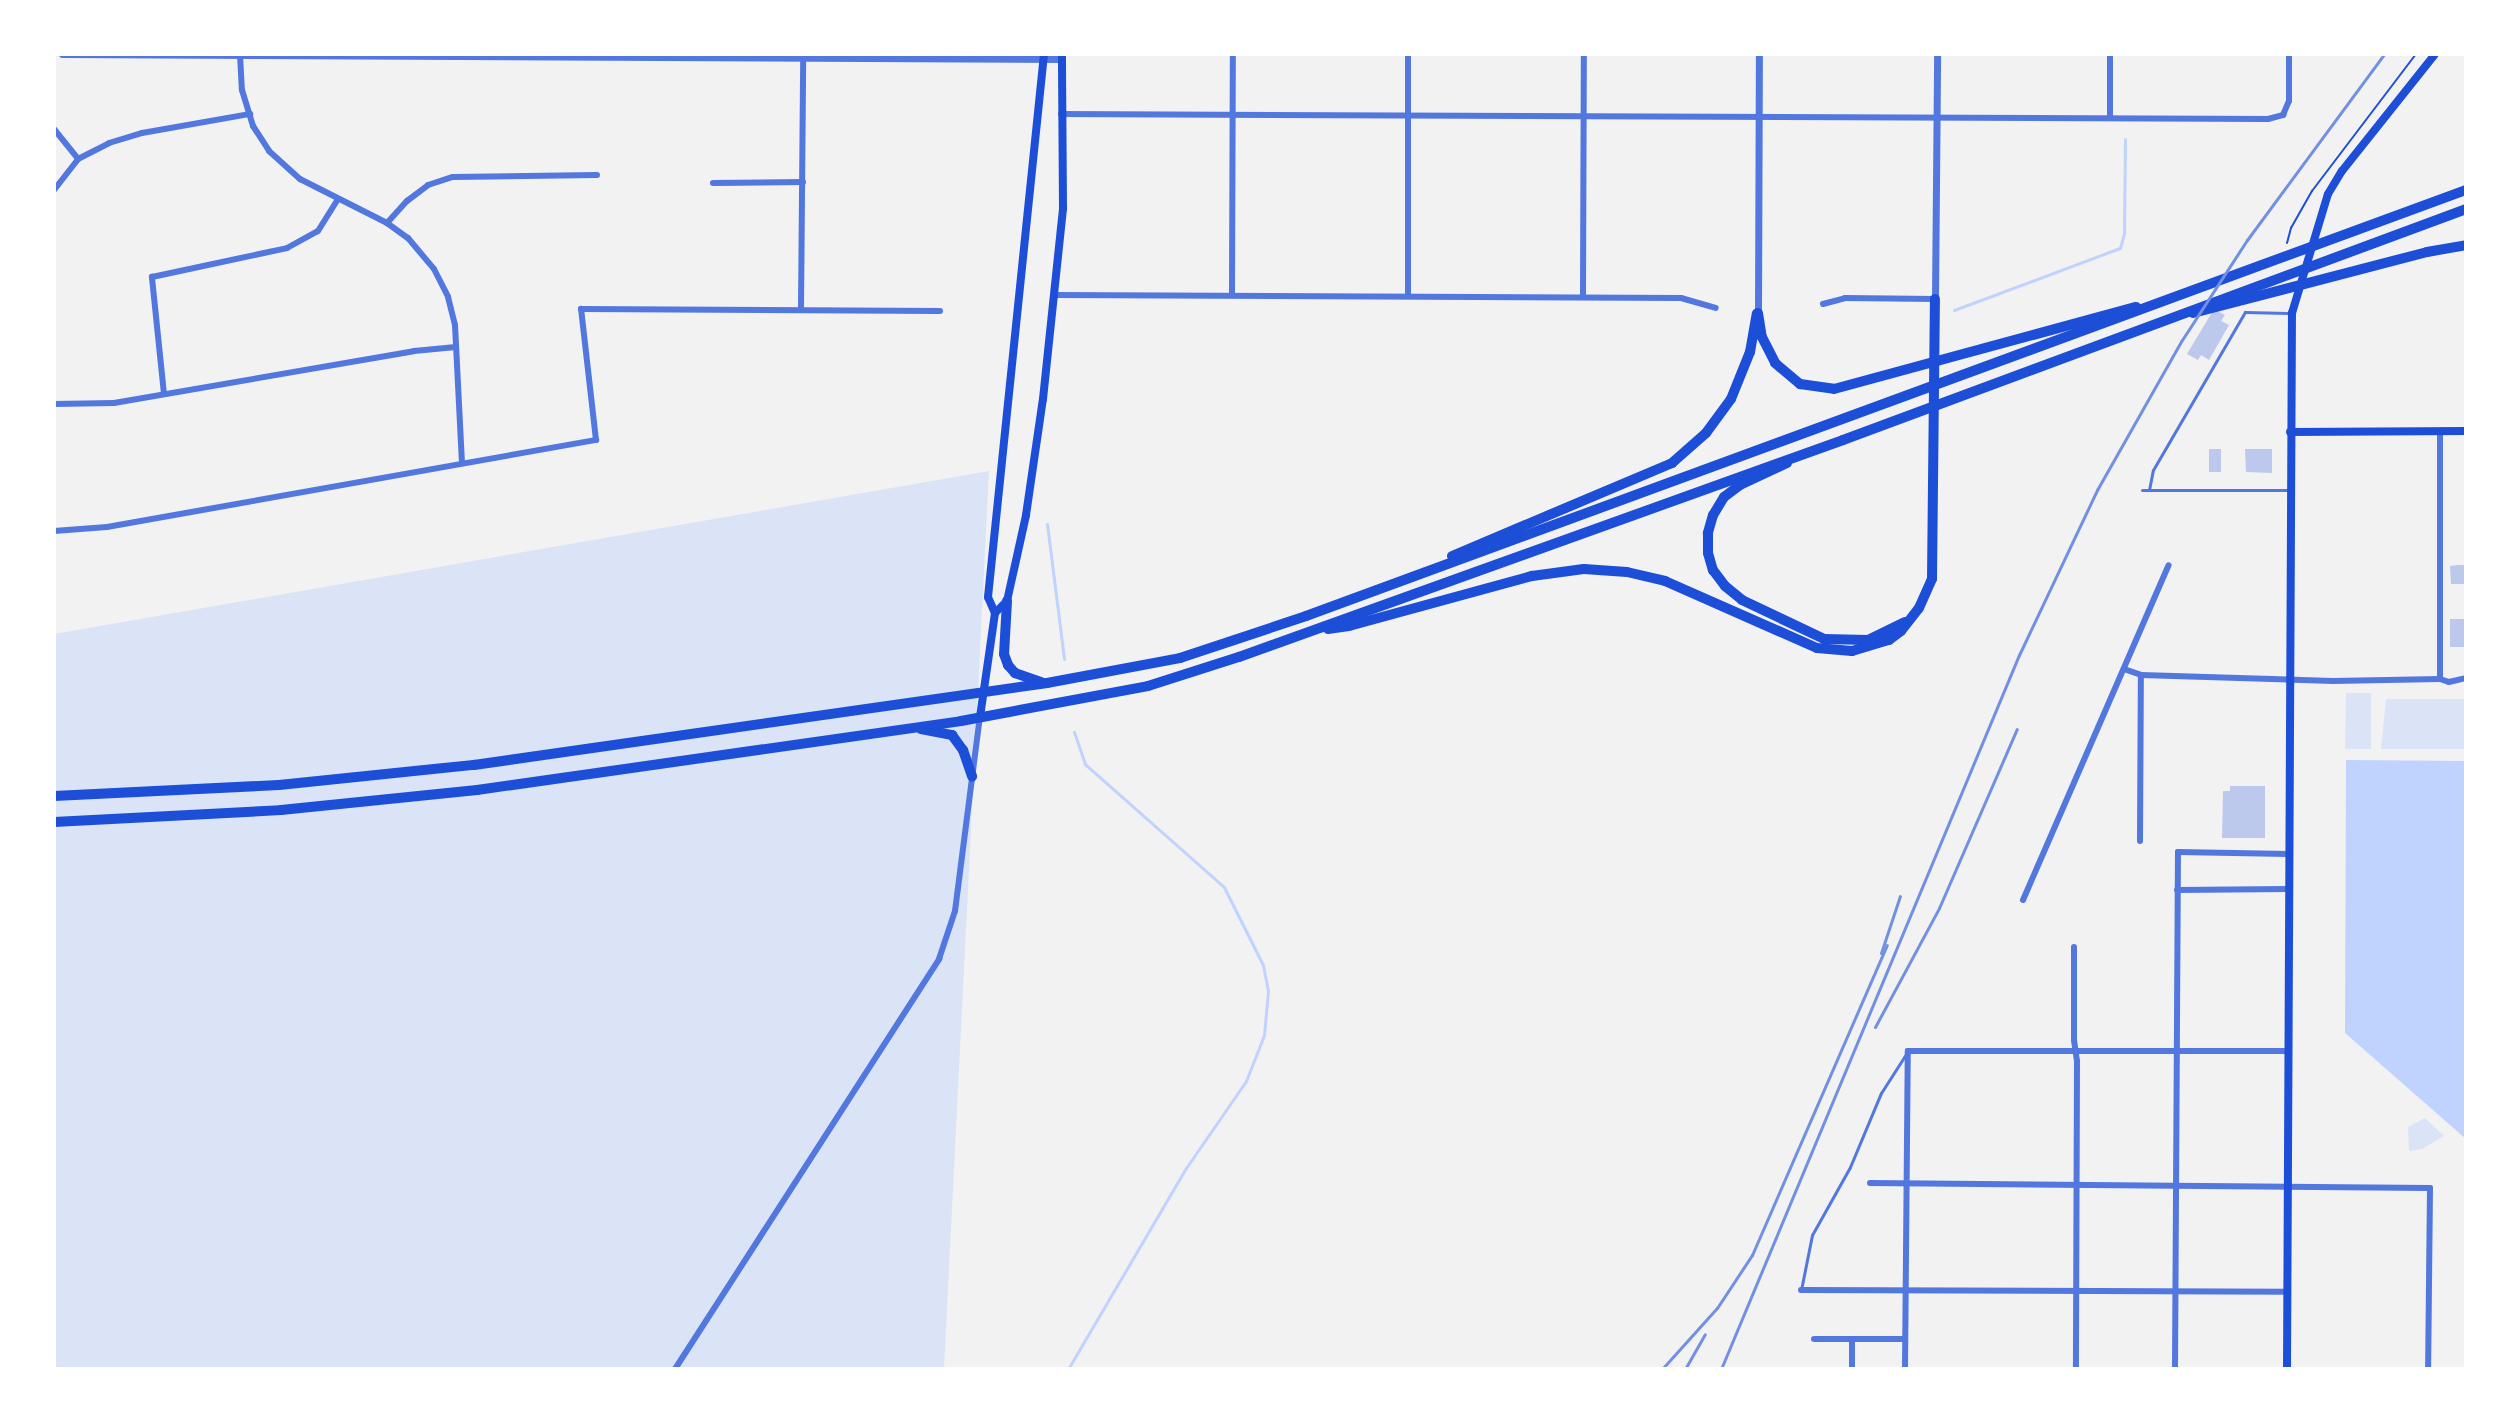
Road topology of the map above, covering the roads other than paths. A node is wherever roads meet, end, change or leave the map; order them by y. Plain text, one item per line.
1 (62, 54) edge
2 (240, 54) edge
3 (1233, 54) edge
4 (1408, 54) edge
5 (1584, 54) edge
6 (1759, 54) edge
7 (1937, 54) edge
8 (2110, 54) edge
9 (2289, 54) edge
10 (2435, 54) edge
11 (378, 55) edge
12 (1044, 56) edge
13 (1061, 56) edge
14 (803, 57) junction
15 (250, 114) junction
16 (1061, 114) junction
17 (1232, 117) junction
18 (1408, 118) junction
19 (1583, 118) junction
20 (1759, 118) junction
21 (1937, 118) junction
22 (2110, 118) junction
23 (54, 129) edge
24 (78, 159) junction
25 (597, 175) dead end
26 (803, 182) junction
27 (713, 183) dead end
28 (54, 190) edge
29 (2466, 190) edge
30 (337, 200) junction
31 (2466, 209) edge
32 (387, 223) junction
33 (2466, 245) edge
34 (1055, 295) junction
35 (1232, 295) junction
36 (1408, 296) junction
37 (1583, 297) junction
38 (1935, 299) junction
39 (1823, 304) dead end
40 (1716, 308) dead end
41 (801, 309) junction
42 (940, 311) dead end
43 (1758, 313) junction
44 (2292, 313) junction
45 (2119, 315) junction
46 (2175, 316) junction
47 (456, 347) junction
48 (164, 394) junction
49 (54, 404) edge
50 (2440, 431) junction
51 (2466, 431) edge
52 (2290, 432) junction
53 (1800, 455) junction
54 (462, 462) junction
55 (2142, 490) dead end
56 (2149, 490) junction
57 (2290, 490) junction
58 (54, 531) edge
59 (2169, 565) dead end
60 (1430, 570) junction
61 (1007, 601) junction
62 (995, 613) junction
63 (1907, 622) junction
64 (1310, 631) junction
65 (2124, 669) junction
66 (2141, 675) junction
67 (2290, 677) junction
68 (2466, 678) edge
69 (2440, 679) junction
70 (1047, 683) junction
71 (982, 693) junction
72 (980, 717) junction
73 (911, 727) junction
74 (972, 776) junction
75 (54, 796) edge
76 (54, 822) edge
77 (2140, 841) dead end
78 (2289, 854) junction
79 (2289, 889) junction
80 (2177, 890) junction
81 (2023, 900) dead end
82 (2074, 947) dead end
83 (2075, 1050) junction
84 (2177, 1050) junction
85 (1908, 1051) junction
86 (2288, 1051) junction
87 (1870, 1183) dead end
88 (1907, 1184) junction
89 (2175, 1184) junction
90 (2077, 1185) junction
91 (2288, 1186) junction
92 (1801, 1290) joint
93 (1905, 1292) junction
94 (2076, 1292) junction
95 (2174, 1292) junction
96 (2287, 1292) junction
97 (1814, 1339) dead end
98 (1852, 1339) junction
99 (1905, 1339) junction
100 (675, 1369) edge
101 (1852, 1369) edge
102 (1905, 1369) edge
103 (2076, 1369) edge
104 (2175, 1369) edge
105 (2287, 1369) edge
106 (2428, 1369) edge

1 - 2 street
2 - 11 street
2 - 15 street
3 - 17 street
4 - 18 street
5 - 19 street
6 - 20 street
7 - 21 street
8 - 22 street
9 - 22 street
10 - 44 main road
11 - 14 street
12 - 13 street
12 - 14 street
12 - 62 main road
13 - 16 main road
14 - 26 street
15 - 24 street
15 - 30 street
16 - 17 street
16 - 34 main road
17 - 18 street
17 - 35 street
18 - 19 street
18 - 36 street
19 - 20 street
19 - 37 street
20 - 21 street
20 - 43 street
21 - 22 street
21 - 38 street
23 - 24 street
24 - 28 street
25 - 32 street
26 - 27 street
26 - 41 street
29 - 45 highway
30 - 32 street
30 - 48 street
31 - 46 highway
32 - 47 street
33 - 46 highway
34 - 35 street
34 - 61 main road
35 - 36 street
36 - 37 street
37 - 40 street
38 - 39 street
38 - 63 highway
41 - 42 street
41 - 54 street
43 - 45 highway
43 - 60 highway
44 - 52 main road
44 - 56 lane
45 - 60 highway
46 - 53 highway
47 - 48 street
47 - 54 street
48 - 49 street
50 - 51 main road
50 - 52 main road
50 - 69 street
52 - 57 main road
53 - 63 highway
53 - 64 highway
54 - 58 street
55 - 56 lane
56 - 57 lane
57 - 67 main road
59 - 65 street
60 - 70 highway
61 - 62 main road
61 - 70 highway
62 - 71 main road
63 - 64 highway
64 - 72 highway
65 - 66 street
65 - 81 street
66 - 67 street
66 - 77 street
67 - 69 street
67 - 78 main road
68 - 69 street
70 - 71 highway
71 - 72 main road
71 - 75 highway
72 - 73 highway
72 - 74 street
73 - 74 highway
73 - 76 highway
74 - 100 street
78 - 79 main road
78 - 80 street
79 - 80 street
79 - 86 main road
80 - 84 street
82 - 83 street
83 - 84 street
83 - 85 street
83 - 90 street
84 - 86 street
84 - 89 street
85 - 88 street
85 - 92 lane
86 - 91 main road
87 - 88 street
88 - 90 street
88 - 93 street
89 - 90 street
89 - 91 street
89 - 95 street
90 - 94 street
91 - 96 main road
91 - 106 street
92 - 93 street
93 - 94 street
93 - 99 street
94 - 95 street
94 - 103 street
95 - 96 street
95 - 104 street
96 - 105 main road
97 - 98 street
98 - 99 street
98 - 101 street
99 - 102 street

